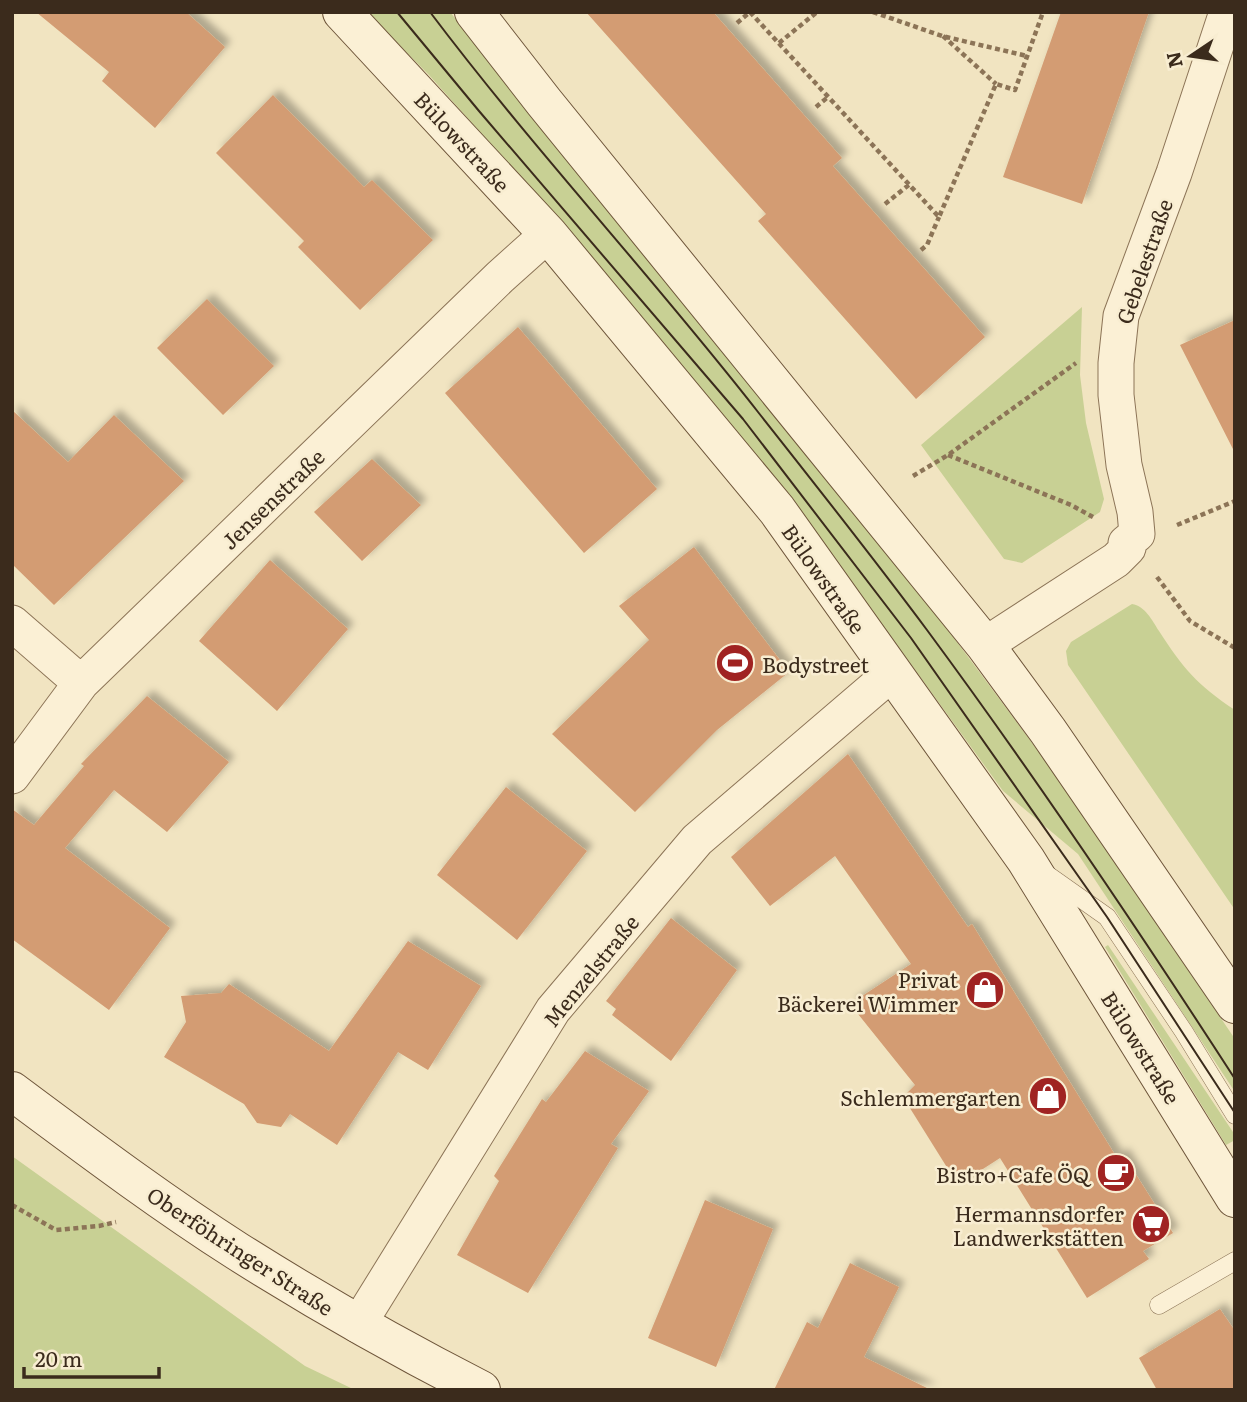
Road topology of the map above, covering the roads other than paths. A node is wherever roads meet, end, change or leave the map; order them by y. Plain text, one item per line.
1 (342, 12) edge
2 (474, 12) edge
3 (1227, 12) edge
4 (548, 234) junction
5 (12, 623) edge
6 (985, 645) junction
7 (892, 673) junction
8 (81, 683) junction
9 (12, 776) edge
10 (1026, 860) junction
11 (1235, 1004) edge
12 (12, 1091) edge
13 (1235, 1115) edge
14 (1235, 1198) edge
15 (1235, 1261) edge
16 (1159, 1305) dead end
17 (358, 1325) junction
18 (481, 1390) edge

1 - 4 main road, Bülowstraße
2 - 6 main road
3 - 6 street, Gebelestraße
4 - 7 main road, Bülowstraße
4 - 8 street, Jensenstraße
5 - 8 street
6 - 11 main road
7 - 10 main road, Bülowstraße
7 - 17 street, Menzelstraße
8 - 9 street, Jensenstraße
10 - 13 lane
10 - 14 main road, Bülowstraße
12 - 17 main road, Oberföhringer Straße
15 - 16 lane
17 - 18 main road, Oberföhringer Straße

